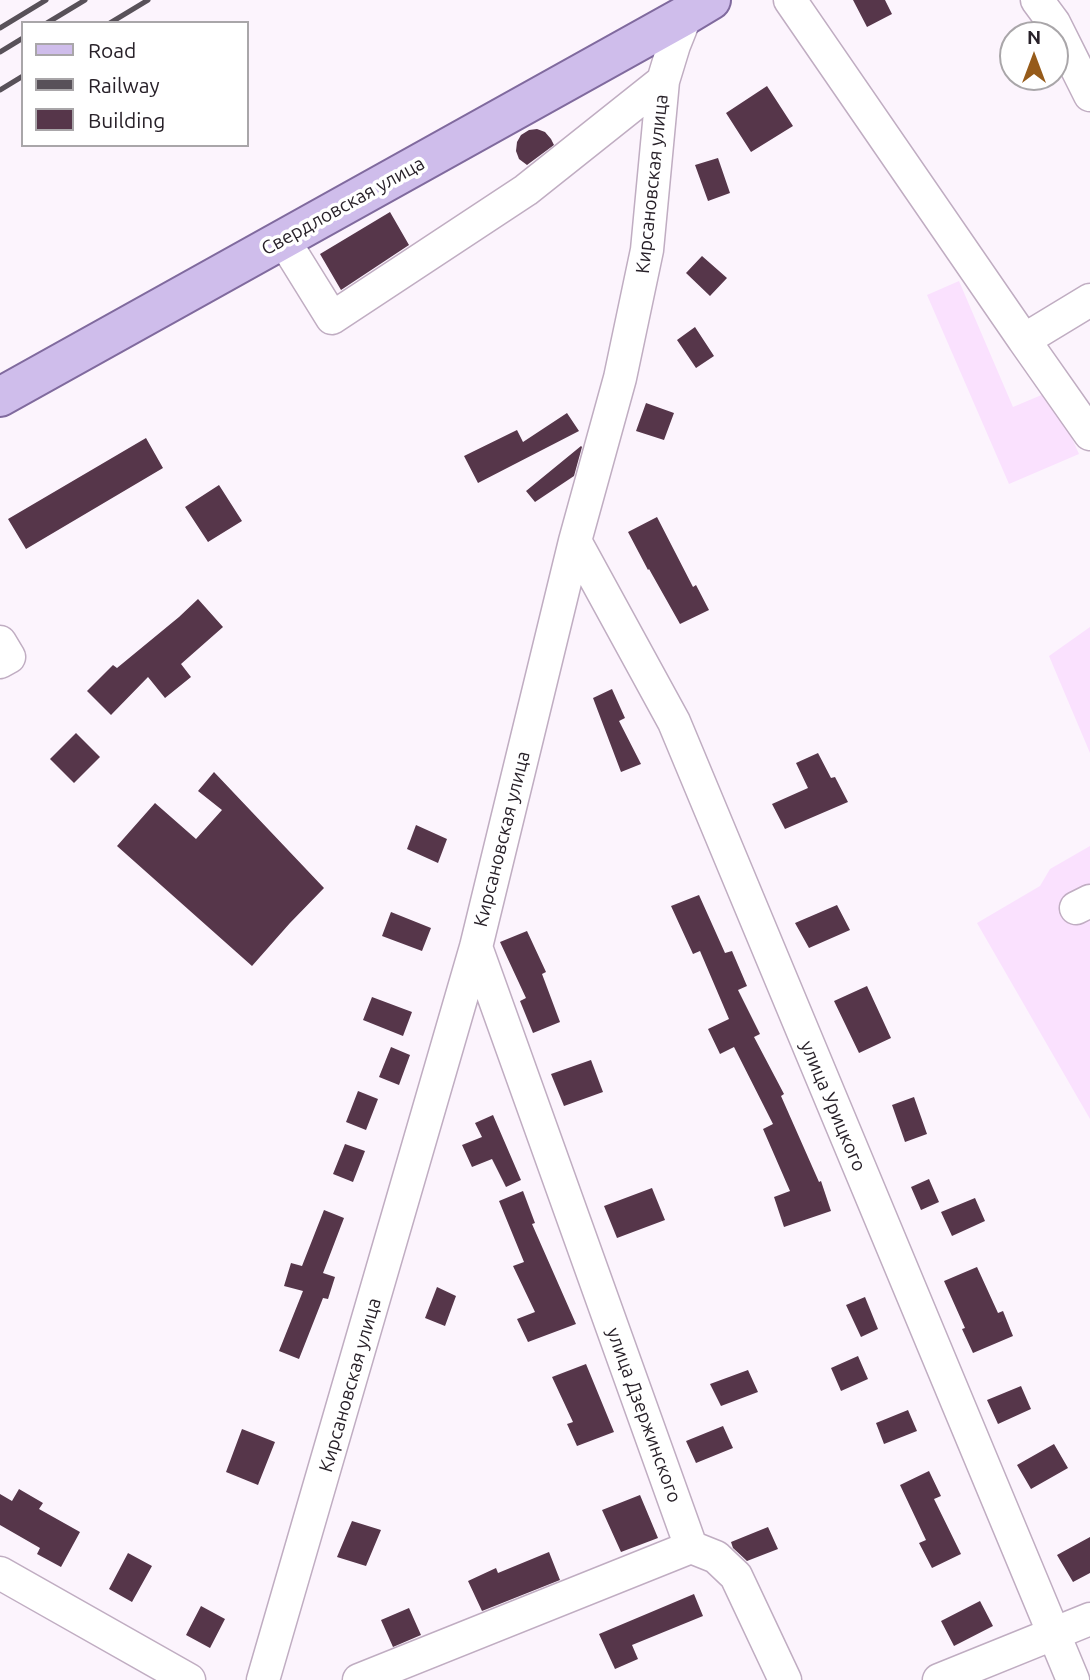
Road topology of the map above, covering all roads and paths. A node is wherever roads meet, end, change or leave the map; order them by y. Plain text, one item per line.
1 (790, 0) edge
2 (1037, 0) edge
3 (699, 8) edge
4 (663, 81) junction
5 (1090, 95) edge
6 (283, 239) junction
7 (1090, 300) edge
8 (1024, 340) junction
9 (0, 397) edge
10 (1090, 434) edge
11 (575, 541) junction
12 (0, 642) edge
13 (0, 662) edge
14 (476, 947) junction
15 (691, 1547) junction
16 (0, 1573) edge
17 (1090, 1619) edge
18 (1054, 1635) junction
19 (189, 1680) edge
20 (263, 1680) edge
21 (359, 1680) edge
22 (785, 1680) edge
23 (939, 1680) edge
24 (1073, 1680) edge

1 - 8 street
2 - 5 street
3 - 4 street, Кирсановская улица
3 - 6 main road, Свердловская улица
4 - 6 street
4 - 11 street, Кирсановская улица
6 - 9 main road, Свердловская улица
7 - 8 street
8 - 10 street
11 - 14 street, Кирсановская улица
11 - 18 street, улица Урицкого
12 - 13 street
14 - 15 street, улица Дзержинского
14 - 20 street, Кирсановская улица
15 - 21 street
15 - 22 street
16 - 19 street
17 - 18 street
18 - 23 street
18 - 24 street, улица Урицкого

